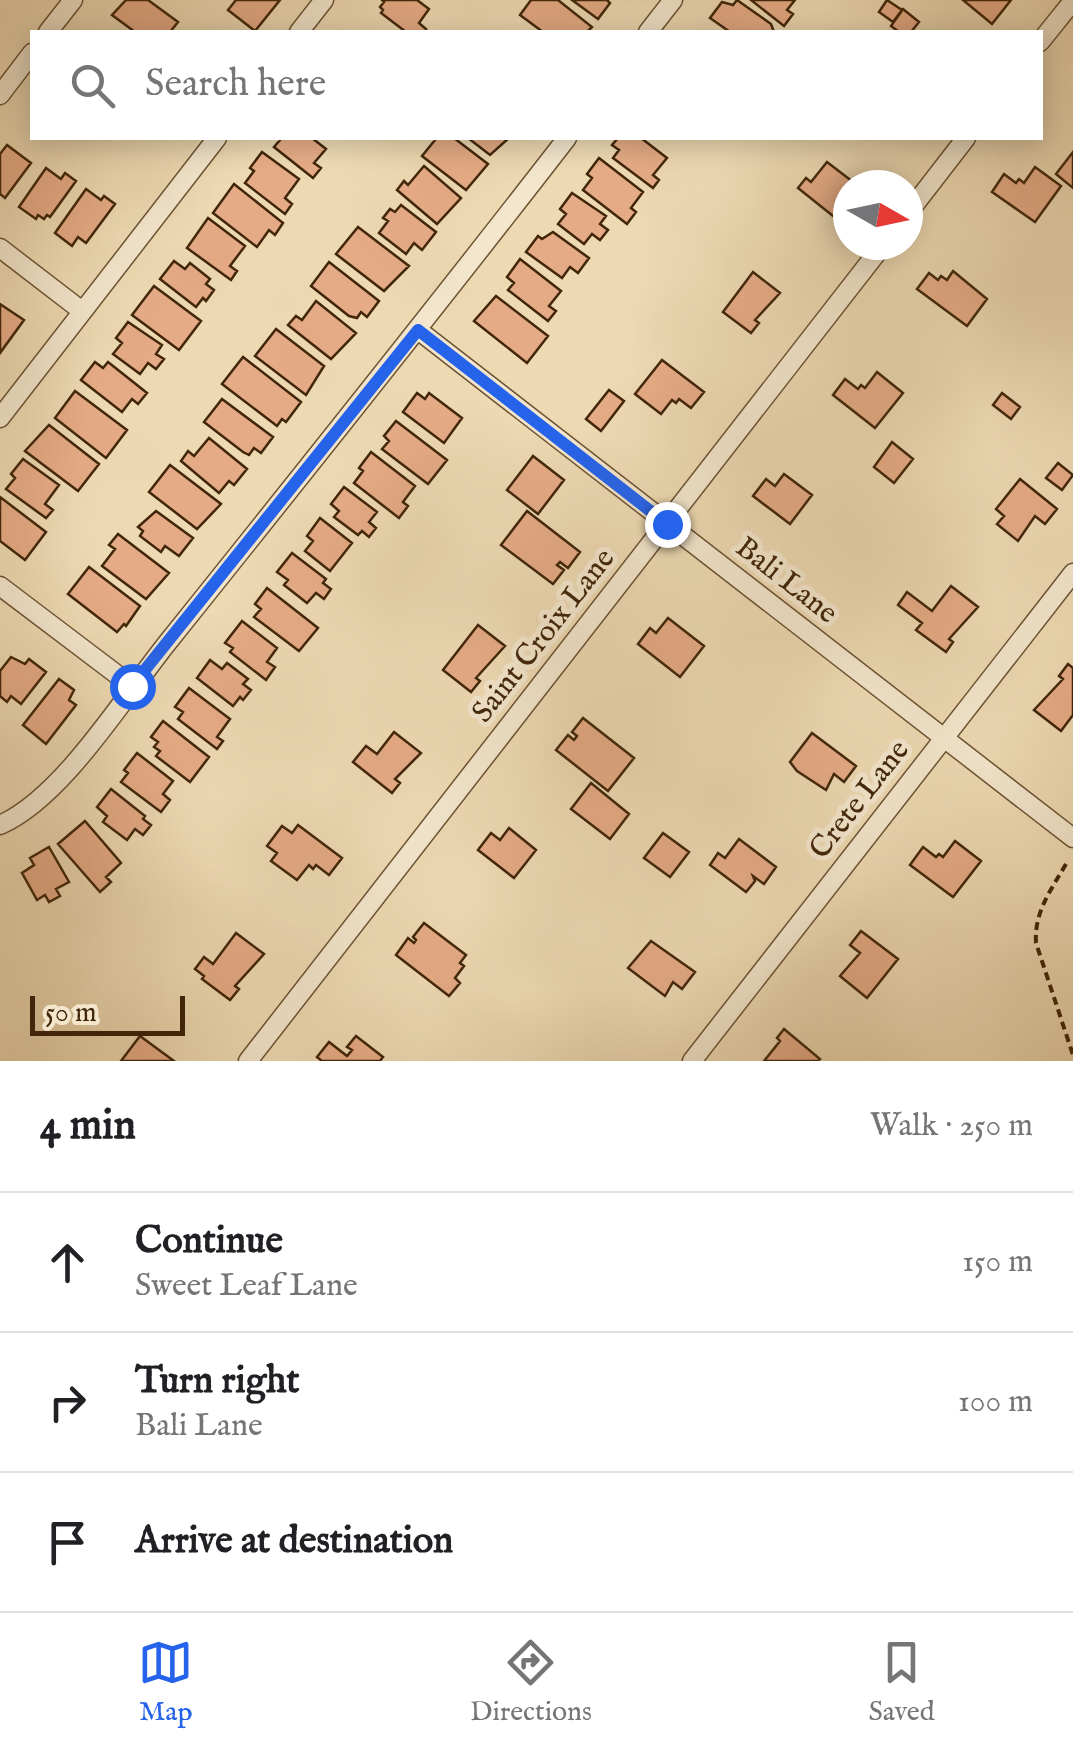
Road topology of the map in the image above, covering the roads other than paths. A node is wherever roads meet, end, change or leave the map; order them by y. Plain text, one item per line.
1 (73, 0) edge
2 (324, 0) edge
3 (672, 0) edge
4 (1073, 1) edge
5 (50, 30) edge
6 (300, 30) edge
7 (650, 30) edge
8 (1043, 38) edge
9 (30, 56) edge
10 (0, 95) edge
11 (215, 140) edge
12 (565, 140) edge
13 (964, 140) edge
14 (923, 194) edge
15 (0, 248) edge
16 (871, 260) edge
17 (82, 311) junction
18 (418, 330) junction
19 (0, 418) edge
20 (667, 524) junction
21 (1073, 573) edge
22 (0, 586) edge
23 (132, 686) junction
24 (944, 738) junction
25 (0, 824) edge
26 (1073, 838) edge
27 (248, 1061) edge
28 (692, 1061) edge

1 - 5 street
2 - 6 street
3 - 7 street
4 - 8 street
9 - 10 street
11 - 17 street
12 - 18 street
13 - 14 street
15 - 17 street
16 - 20 street, Saint Croix Lane
17 - 19 street
18 - 20 street, Bali Lane
18 - 23 street
20 - 24 street, Bali Lane
20 - 27 street, Saint Croix Lane
21 - 24 street, Crete Lane
22 - 23 street
23 - 25 street
24 - 26 street, Bali Lane
24 - 28 street, Crete Lane

